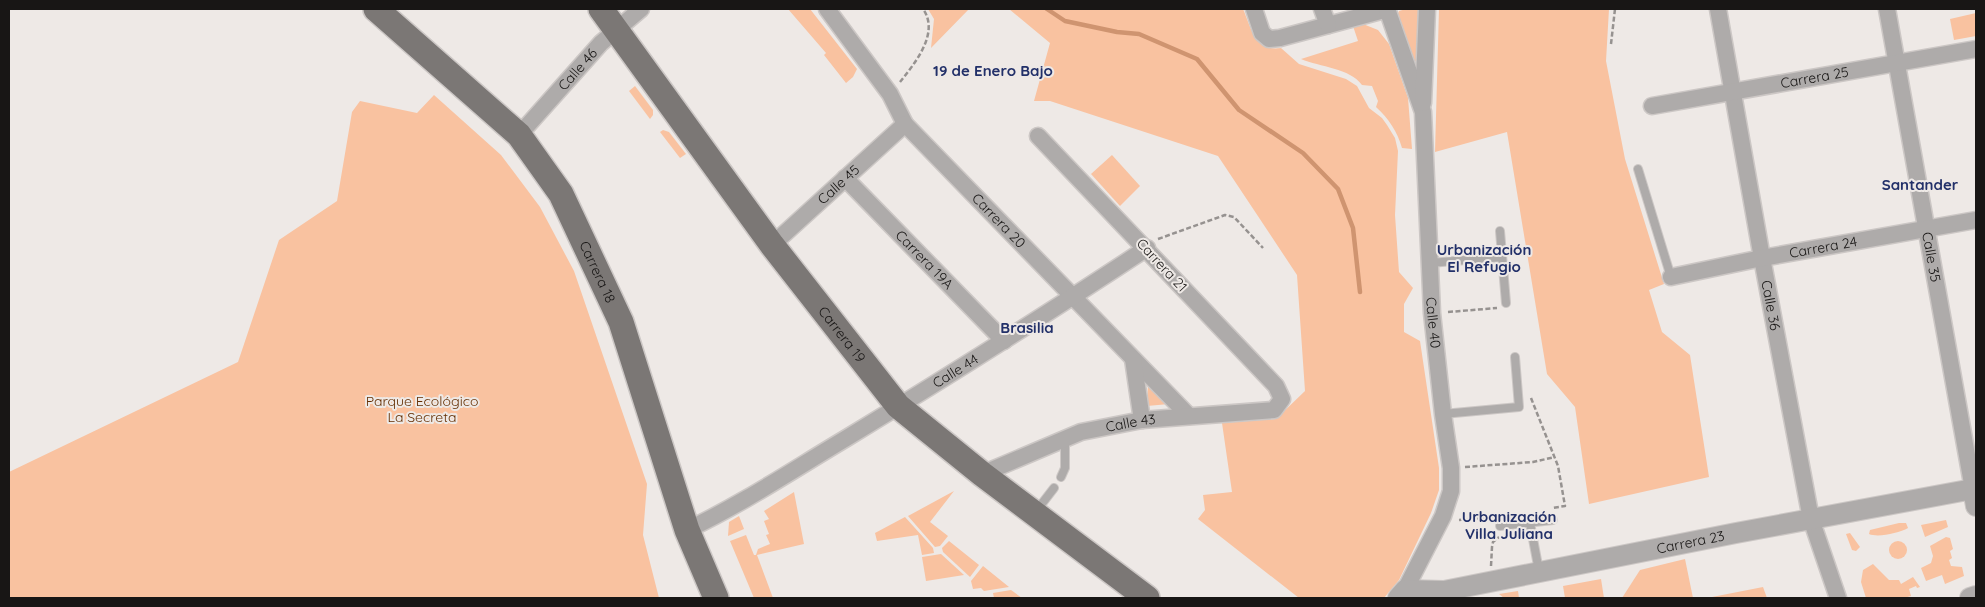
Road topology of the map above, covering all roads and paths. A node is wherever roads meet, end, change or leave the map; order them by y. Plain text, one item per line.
1 (376, 9) edge
2 (601, 9) edge
3 (641, 9) edge
4 (827, 9) edge
5 (923, 9) edge
6 (1254, 9) edge
7 (1322, 9) edge
8 (1387, 9) edge
9 (1427, 9) edge
10 (1614, 9) edge
11 (1718, 9) edge
12 (1888, 9) edge
13 (1328, 25) junction
14 (616, 28) junction
15 (1611, 44) dead end
16 (1976, 49) edge
17 (1897, 64) junction
18 (1732, 91) junction
19 (890, 94) junction
20 (1652, 106) dead end
21 (1423, 112) junction
22 (905, 124) junction
23 (519, 135) junction
24 (1038, 136) dead end
25 (1638, 169) dead end
26 (845, 178) junction
27 (1976, 220) edge
28 (1927, 230) junction
29 (1500, 231) dead end
30 (772, 246) junction
31 (1147, 248) junction
32 (1263, 248) dead end
33 (1502, 257) junction
34 (1762, 258) junction
35 (1430, 262) junction
36 (1671, 278) joint
37 (1074, 296) junction
38 (1506, 303) joint
39 (1432, 313) junction
40 (1004, 341) junction
41 (1515, 358) dead end
42 (1134, 359) junction
43 (1517, 382) junction
44 (1282, 399) joint
45 (898, 406) junction
46 (1443, 414) junction
47 (1189, 416) junction
48 (1142, 420) junction
49 (1065, 439) junction
50 (1555, 457) junction
51 (1451, 468) junction
52 (982, 474) junction
53 (1061, 477) dead end
54 (1054, 488) dead end
55 (1975, 494) edge
56 (1549, 508) dead end
57 (1034, 513) junction
58 (1498, 516) dead end
59 (1812, 519) junction
60 (1453, 520) dead end
61 (1553, 520) dead end
62 (1530, 523) junction
63 (1500, 529) joint
64 (687, 530) junction
65 (1539, 573) junction
66 (1491, 582) junction
67 (1407, 595) edge
68 (1976, 596) edge
69 (716, 598) edge
70 (1148, 598) edge
71 (1838, 598) edge
72 (1970, 598) edge

1 - 23 main road, Carrera 18
2 - 14 main road, Carrera 19
3 - 14 street, Calle 46
4 - 19 street, Carrera 20
5 - 19 path
6 - 13 street
7 - 13 street
8 - 13 street
8 - 21 street, Calle 40
9 - 21 street
10 - 15 path
11 - 18 street, Calle 36
12 - 17 street, Calle 35
14 - 23 street, Calle 46
14 - 30 main road, Carrera 19
16 - 17 street, Carrera 25
17 - 18 street, Carrera 25
17 - 28 street, Calle 35
18 - 20 street, Carrera 25
18 - 34 street, Calle 36
19 - 22 street, Carrera 20
21 - 35 street, Calle 40
22 - 26 street, Calle 45
22 - 37 street, Carrera 20
23 - 64 main road, Carrera 18
24 - 31 street, Carrera 21
25 - 36 lane
26 - 30 street, Calle 45
26 - 40 street, Carrera 19A
27 - 28 street, Carrera 24
28 - 34 street, Carrera 24
28 - 55 street, Calle 35
29 - 33 lane
30 - 45 main road, Carrera 19
31 - 32 path
31 - 37 street, Calle 44
31 - 44 street, Carrera 21
33 - 35 lane
33 - 38 lane
34 - 36 street, Carrera 24
34 - 59 street, Calle 36
35 - 39 street, Calle 40
37 - 40 street, Calle 44
37 - 42 street, Carrera 20
38 - 39 path
39 - 46 street, Calle 40
40 - 45 street, Calle 44
41 - 43 lane
42 - 47 street, Carrera 20
42 - 48 street
43 - 46 lane
43 - 50 path
44 - 47 street, Calle 43
45 - 52 main road, Carrera 19
45 - 64 street, Calle 44
46 - 51 street, Calle 40
47 - 48 street, Calle 43
48 - 49 street, Calle 43
49 - 52 street, Calle 43
49 - 53 lane
50 - 51 path
50 - 56 path
51 - 67 street, Calle 40
52 - 57 main road, Carrera 19
54 - 57 lane
55 - 59 street, Carrera 23
57 - 70 main road, Carrera 19
58 - 60 path
59 - 65 street, Carrera 23
59 - 71 street, Calle 36
61 - 62 lane
62 - 63 lane
62 - 65 lane
63 - 66 path
64 - 69 main road, Carrera 18
65 - 66 street, Carrera 23
66 - 67 street, Carrera 23
68 - 72 street

